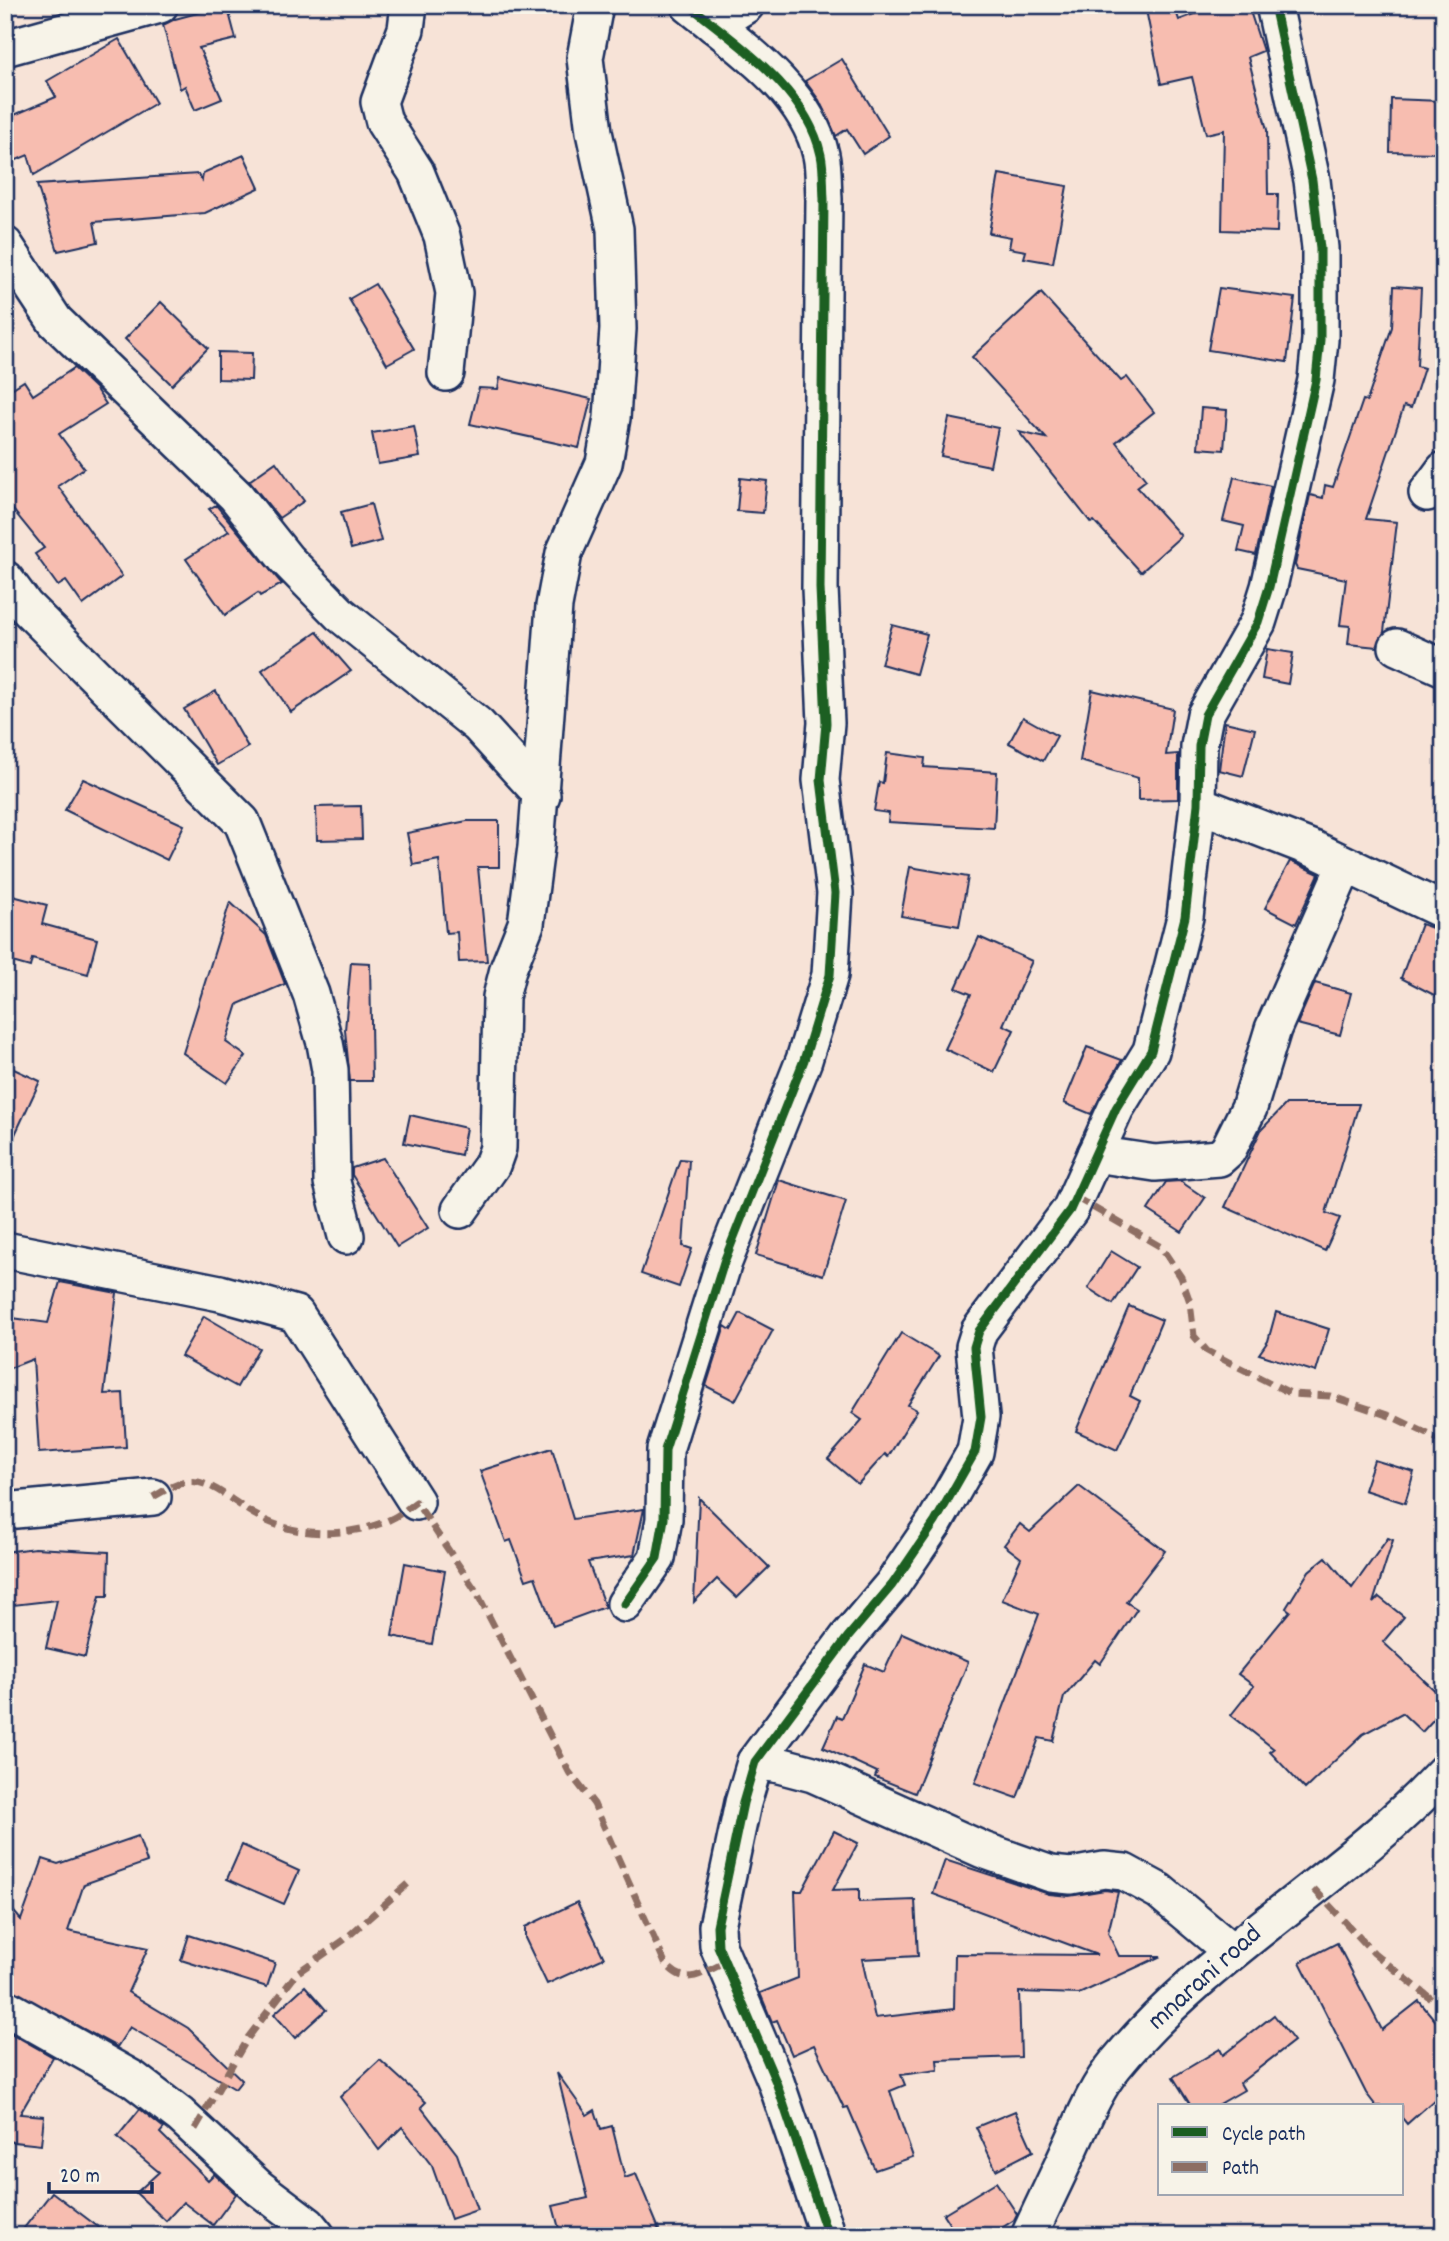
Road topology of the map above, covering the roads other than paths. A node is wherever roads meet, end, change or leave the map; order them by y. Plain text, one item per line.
1 (160, 5) edge
2 (409, 5) edge
3 (596, 5) edge
4 (746, 5) edge
5 (1274, 5) edge
6 (702, 15) edge
7 (5, 48) edge
8 (5, 245) edge
9 (446, 373) dead end
10 (5, 579) edge
11 (1397, 647) dead end
12 (1444, 668) edge
13 (541, 795) junction
14 (1198, 804) junction
15 (1345, 865) junction
16 (1444, 911) edge
17 (1095, 1154) junction
18 (460, 1210) dead end
19 (346, 1236) dead end
20 (5, 1250) edge
21 (153, 1497) dead end
22 (416, 1503) dead end
23 (5, 1511) edge
24 (625, 1604) dead end
25 (755, 1762) junction
26 (1444, 1772) edge
27 (1231, 1951) junction
28 (5, 2007) edge
29 (317, 2236) edge
30 (828, 2236) edge
31 (1029, 2236) edge

1 - 7 street
2 - 9 street
3 - 13 street
4 - 6 street
5 - 14 street
6 - 24 street
8 - 13 street
10 - 19 street
11 - 12 street
13 - 18 street
14 - 15 street
14 - 17 street
15 - 16 street
15 - 17 street
17 - 25 street
20 - 22 street
21 - 23 street
25 - 27 street
25 - 30 street
26 - 27 street, mnarani road
27 - 31 street, mnarani road
28 - 29 street

